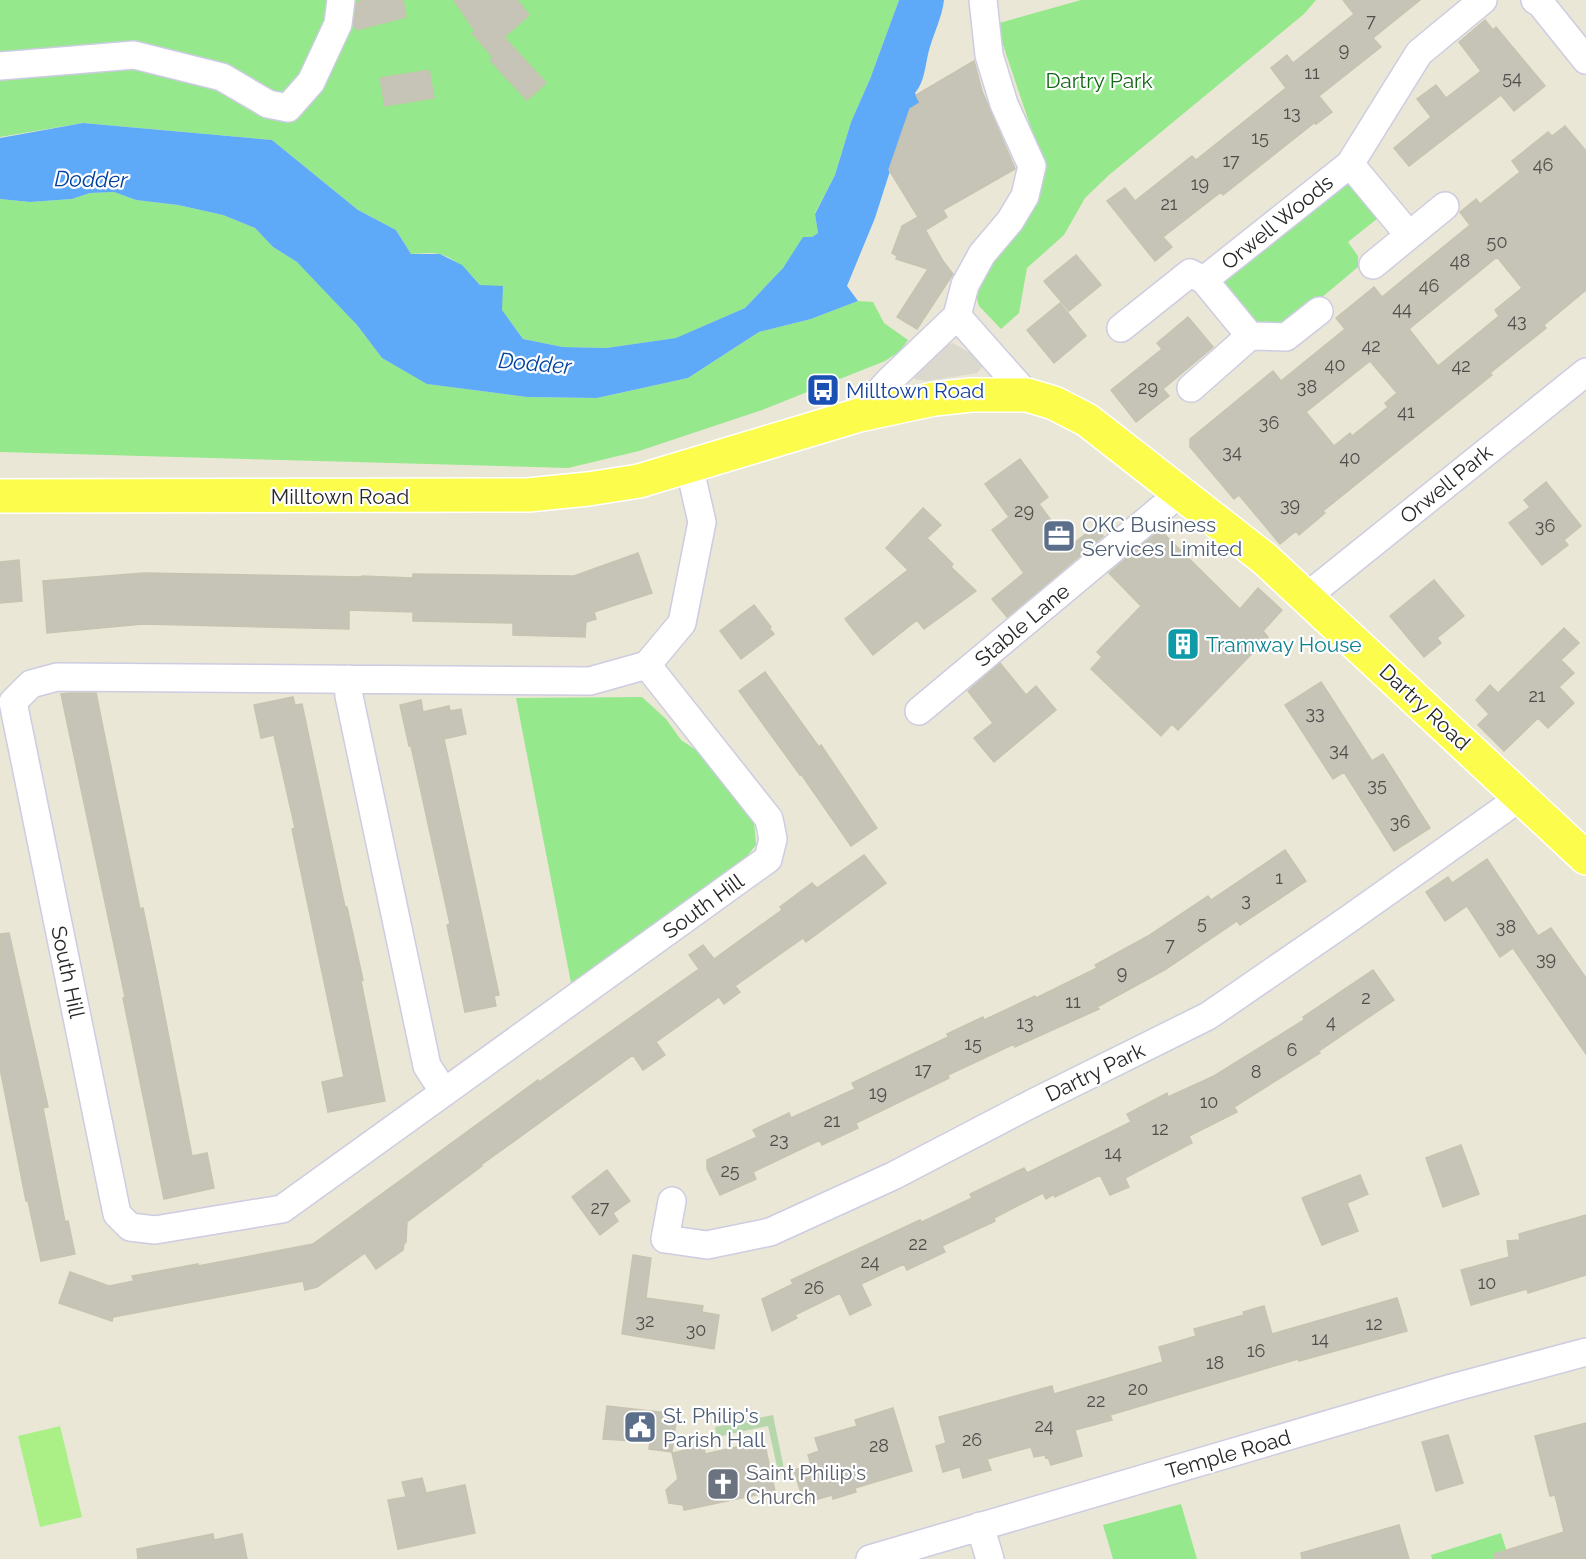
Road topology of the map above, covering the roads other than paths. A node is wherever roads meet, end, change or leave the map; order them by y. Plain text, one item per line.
1 (341, 0) edge
2 (983, 0) edge
3 (1483, 0) edge
4 (1534, 0) edge
5 (1586, 59) edge
6 (0, 66) edge
7 (1350, 164) junction
8 (1445, 206) dead end
9 (1409, 236) junction
10 (1373, 265) dead end
11 (1204, 280) junction
12 (1319, 311) dead end
13 (957, 316) junction
14 (1121, 328) dead end
15 (1250, 336) junction
16 (1586, 372) edge
17 (1191, 388) dead end
18 (1027, 395) junction
19 (860, 415) junction
20 (689, 465) junction
21 (1181, 492) junction
22 (0, 496) edge
23 (1306, 597) junction
24 (647, 665) junction
25 (348, 679) junction
26 (919, 711) dead end
27 (1521, 797) junction
28 (1586, 858) edge
29 (444, 1092) junction
30 (672, 1201) dead end
31 (1586, 1352) edge
32 (980, 1527) junction
33 (916, 1553) edge
34 (870, 1559) edge
35 (990, 1559) edge

1 - 6 street
2 - 13 street
3 - 7 street, Orwell Woods
4 - 5 street
7 - 9 street, Orwell Woods
7 - 11 street, Orwell Woods
8 - 9 street
9 - 10 street
11 - 14 street, Orwell Woods
11 - 15 street, Orwell Woods
12 - 15 street
13 - 18 street
13 - 19 street
15 - 17 street
16 - 23 street, Orwell Park
18 - 19 main road, Milltown Road
18 - 21 main road, Dartry Road
19 - 20 main road, Milltown Road
20 - 22 main road, Milltown Road
20 - 24 street
21 - 23 main road, Dartry Road
21 - 26 street, Stable Lane
23 - 27 main road, Dartry Road
24 - 25 street, South Hill
24 - 29 street, South Hill
25 - 29 street
25 - 29 street, South Hill
27 - 28 main road, Dartry Road
27 - 30 street, Dartry Park
31 - 32 street, Temple Road
32 - 33 street, Temple Road
32 - 35 street
33 - 34 street, Temple Road

